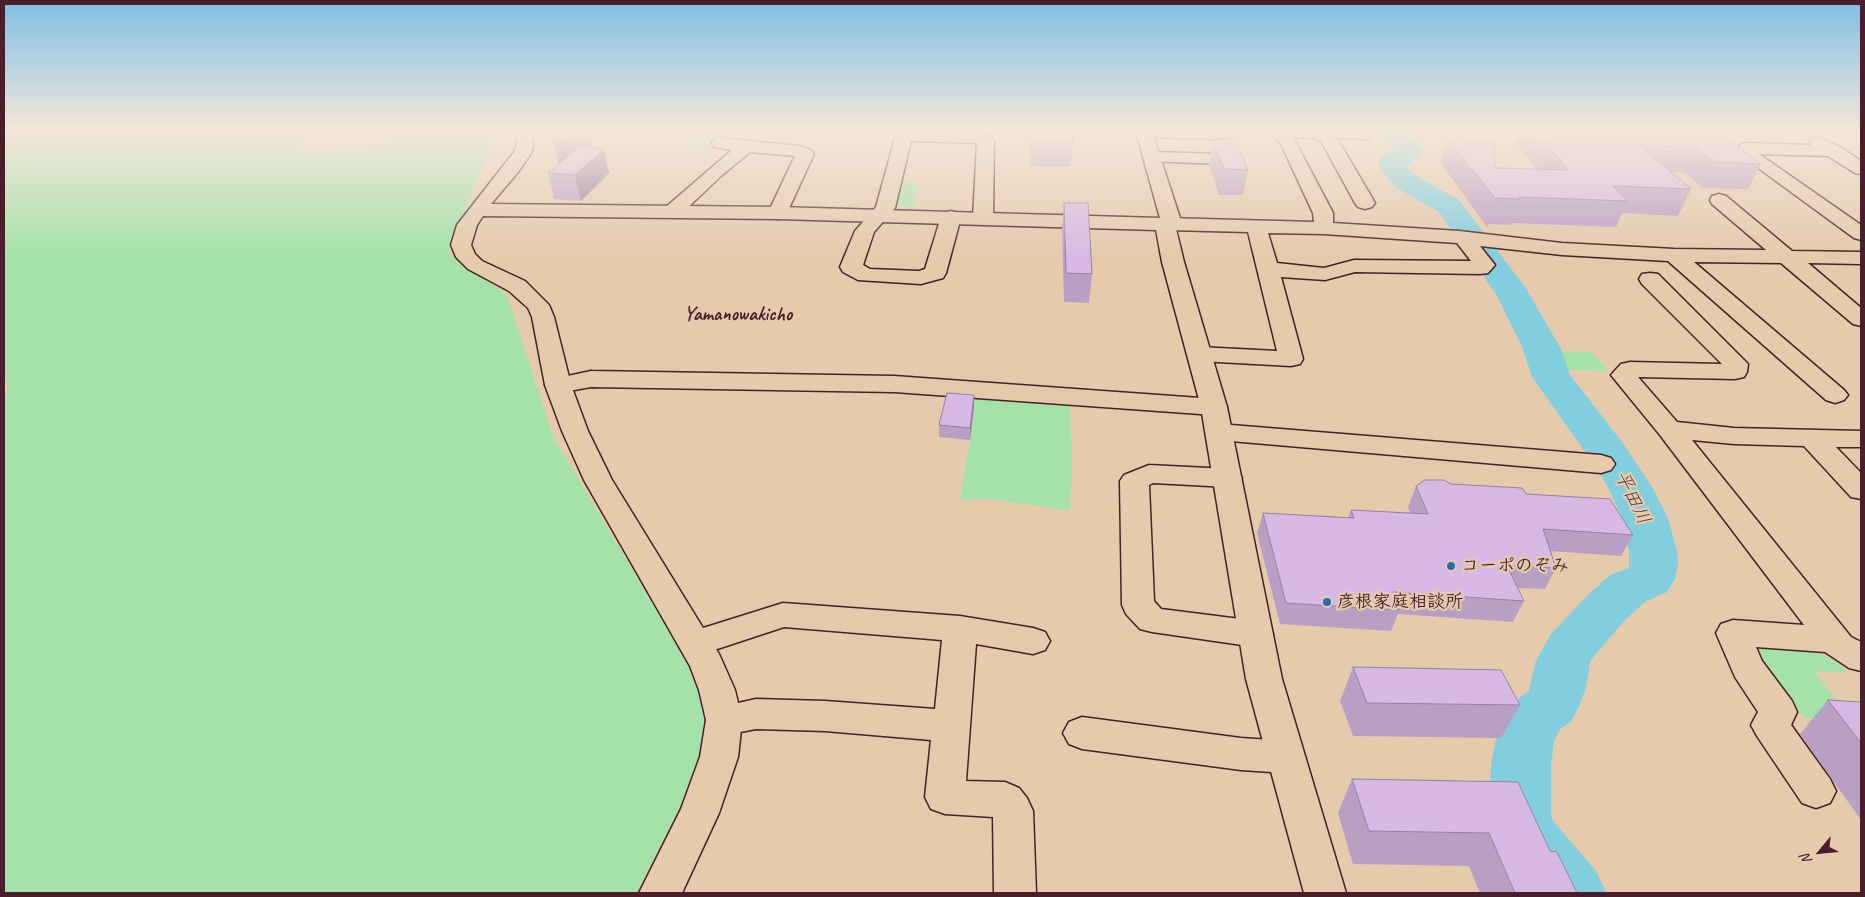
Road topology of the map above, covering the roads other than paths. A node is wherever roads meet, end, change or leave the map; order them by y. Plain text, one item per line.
1 (508, 174) edge
2 (713, 174) edge
3 (796, 174) edge
4 (894, 174) edge
5 (984, 174) edge
6 (1157, 174) edge
7 (1304, 174) edge
8 (1348, 174) edge
9 (1776, 174) edge
10 (1719, 200) dead end
11 (1365, 203) dead end
12 (477, 210) junction
13 (673, 211) junction
14 (778, 213) junction
15 (879, 216) junction
16 (951, 217) junction
17 (982, 218) junction
18 (1167, 224) junction
19 (1257, 228) junction
20 (1324, 228) junction
21 (1861, 234) edge
22 (1472, 239) junction
23 (1674, 255) junction
24 (1787, 256) junction
25 (1861, 258) edge
26 (1268, 269) junction
27 (1654, 288) dead end
28 (1861, 319) edge
29 (1199, 354) junction
30 (558, 385) junction
31 (1835, 394) dead end
32 (1217, 420) junction
33 (1669, 430) junction
34 (1812, 438) junction
35 (1861, 440) edge
36 (1601, 464) dead end
37 (1228, 478) junction
38 (1861, 490) edge
39 (960, 629) junction
40 (1256, 634) junction
41 (1033, 641) dead end
42 (696, 643) junction
43 (1848, 649) edge
44 (724, 720) junction
45 (951, 726) junction
46 (1082, 733) dead end
47 (1286, 757) junction
48 (1816, 791) dead end
49 (660, 893) edge
50 (1015, 893) edge
51 (1325, 893) edge

1 - 12 street
2 - 13 street
3 - 14 street
4 - 15 street
5 - 17 street
6 - 18 street
7 - 20 street
8 - 11 street
9 - 21 street
10 - 24 street
12 - 13 street
12 - 30 street
13 - 14 street
14 - 15 street
15 - 16 street
15 - 16 street
16 - 17 street
17 - 18 street
18 - 19 street
18 - 29 street
19 - 20 street
19 - 26 street
20 - 22 street
22 - 23 street
22 - 26 street
23 - 24 street
23 - 31 street
24 - 25 street
24 - 28 street
26 - 29 street
27 - 33 street
29 - 32 street
30 - 32 street
30 - 42 street
32 - 36 street
32 - 37 street
33 - 34 street
33 - 43 street
34 - 35 street
34 - 38 street
37 - 40 street
37 - 40 street
39 - 41 street
39 - 42 street
39 - 45 street
40 - 47 street
42 - 44 street
43 - 48 street
44 - 45 street
44 - 49 street
45 - 50 street
46 - 47 street
47 - 51 street

